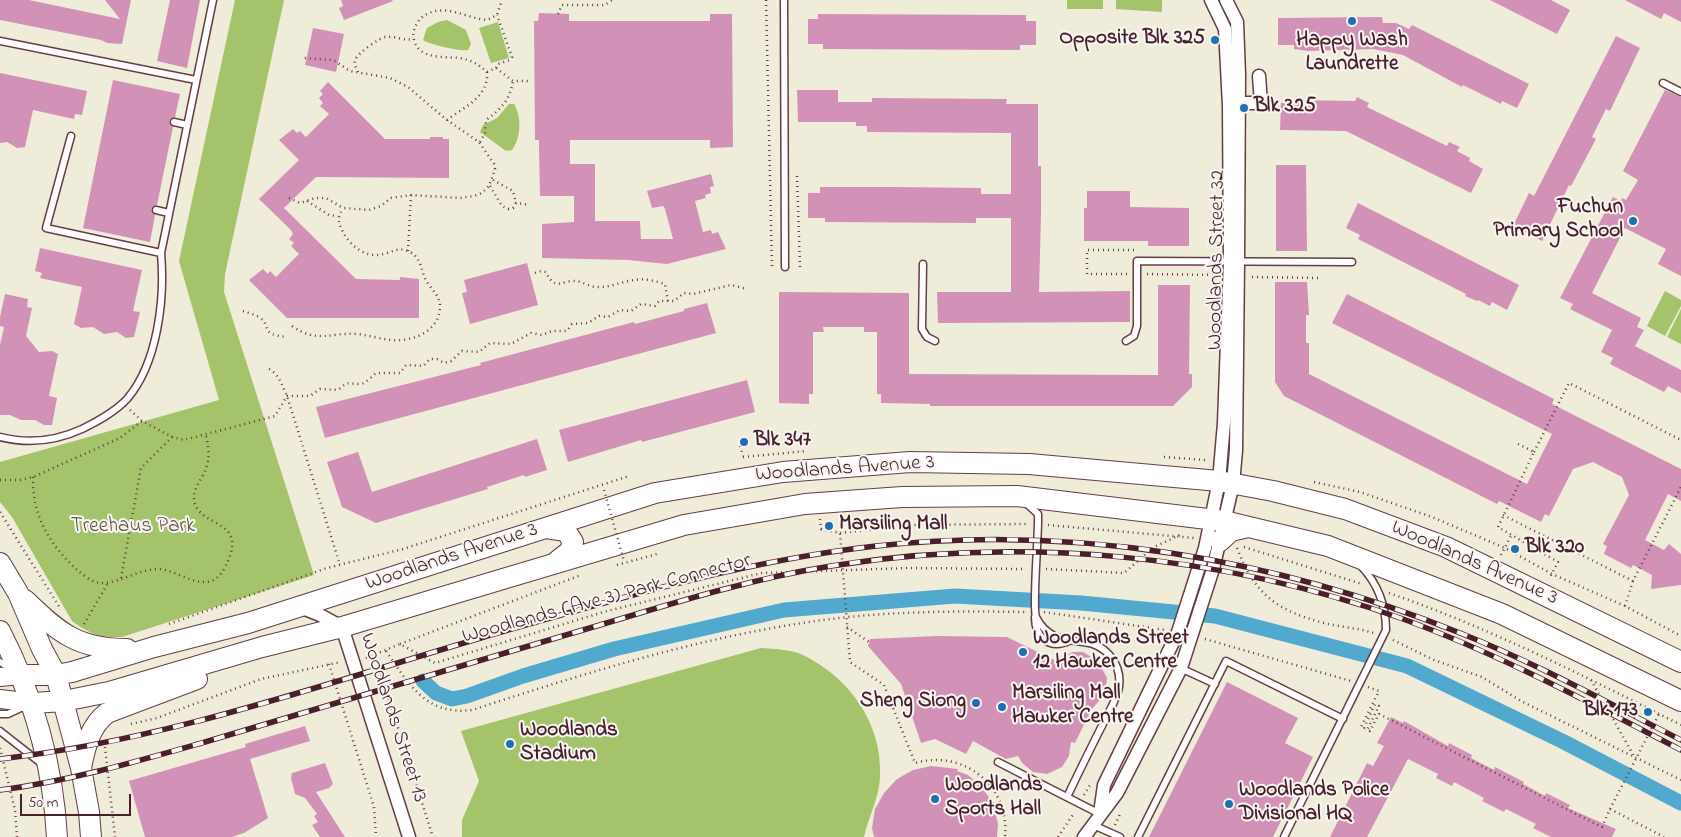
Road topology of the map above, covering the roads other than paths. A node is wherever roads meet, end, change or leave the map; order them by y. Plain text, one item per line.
1 (213, 0) edge
2 (784, 0) edge
3 (1219, 1) edge
4 (0, 41) edge
5 (1259, 76) dead end
6 (196, 80) junction
7 (1663, 82) dead end
8 (1681, 92) edge
9 (1239, 103) junction
10 (174, 122) dead end
11 (187, 125) junction
12 (71, 136) dead end
13 (156, 210) dead end
14 (169, 213) junction
15 (161, 253) junction
16 (1234, 261) junction
17 (1352, 262) dead end
18 (923, 264) dead end
19 (785, 267) dead end
20 (935, 341) dead end
21 (1126, 341) dead end
22 (0, 437) edge
23 (1226, 482) junction
24 (1017, 496) junction
25 (1218, 520) junction
26 (1250, 527) junction
27 (544, 528) junction
28 (1228, 543) junction
29 (1350, 554) junction
30 (0, 563) edge
31 (554, 564) junction
32 (18, 593) junction
33 (300, 607) junction
34 (342, 627) junction
35 (0, 631) edge
36 (315, 634) junction
37 (154, 647) junction
38 (0, 662) edge
39 (1165, 662) junction
40 (1681, 662) edge
41 (1181, 668) junction
42 (21, 675) junction
43 (56, 675) junction
44 (0, 677) edge
45 (1215, 684) junction
46 (0, 699) edge
47 (64, 701) junction
48 (1681, 701) edge
49 (33, 703) junction
50 (0, 714) edge
51 (1343, 719) junction
52 (0, 730) edge
53 (998, 762) dead end
54 (81, 768) junction
55 (48, 770) junction
56 (1067, 797) junction
57 (1096, 819) junction
58 (58, 837) edge
59 (91, 837) edge
60 (409, 837) edge
61 (1084, 837) edge
62 (1120, 837) edge
63 (1138, 837) edge
64 (1284, 837) edge

1 - 6 lane
2 - 19 lane
3 - 9 street, Woodlands Street 32
3 - 16 street, Woodlands Street 32
4 - 6 lane
5 - 9 street
6 - 11 lane
7 - 8 lane
9 - 16 street, Woodlands Street 32
10 - 11 lane
11 - 14 lane
12 - 15 lane
13 - 14 lane
14 - 15 lane
15 - 22 lane
16 - 17 lane
16 - 21 lane
16 - 23 street, Woodlands Street 32
18 - 20 lane
23 - 25 street, Woodlands Street 32
23 - 27 main road, Woodlands Avenue 3
23 - 40 main road, Woodlands Avenue 3
24 - 25 main road, Woodlands Avenue 3
24 - 31 main road, Woodlands Avenue 3
24 - 56 lane
25 - 26 main road, Woodlands Avenue 3
25 - 28 street
25 - 39 street
26 - 28 main road
26 - 29 main road, Woodlands Avenue 3
27 - 31 main road
27 - 33 main road, Woodlands Avenue 3
28 - 41 street
29 - 48 main road, Woodlands Avenue 3
29 - 51 lane
30 - 32 main road
31 - 34 main road, Woodlands Avenue 3
32 - 37 main road
32 - 43 main road
33 - 34 street, Woodlands Street 13
33 - 37 main road, Woodlands Avenue 3
34 - 36 main road, Woodlands Avenue 3
34 - 60 street, Woodlands Street 13
35 - 42 main road
36 - 47 main road, Woodlands Avenue 3
36 - 54 main road
37 - 43 main road, Woodlands Avenue 3
38 - 42 lane
39 - 41 lane
39 - 57 street
41 - 45 lane
41 - 57 street
42 - 43 main road, Woodlands Avenue 3
42 - 44 street, Woodlands Avenue 3
42 - 49 main road
43 - 47 main road
45 - 51 lane
45 - 63 lane
46 - 49 street, Woodlands Avenue 3
47 - 49 main road, Woodlands Avenue 3
47 - 54 main road
49 - 50 lane
49 - 55 main road
51 - 64 lane
52 - 55 lane
53 - 56 lane
54 - 59 main road
55 - 58 main road
56 - 57 lane
57 - 61 street
57 - 62 lane

